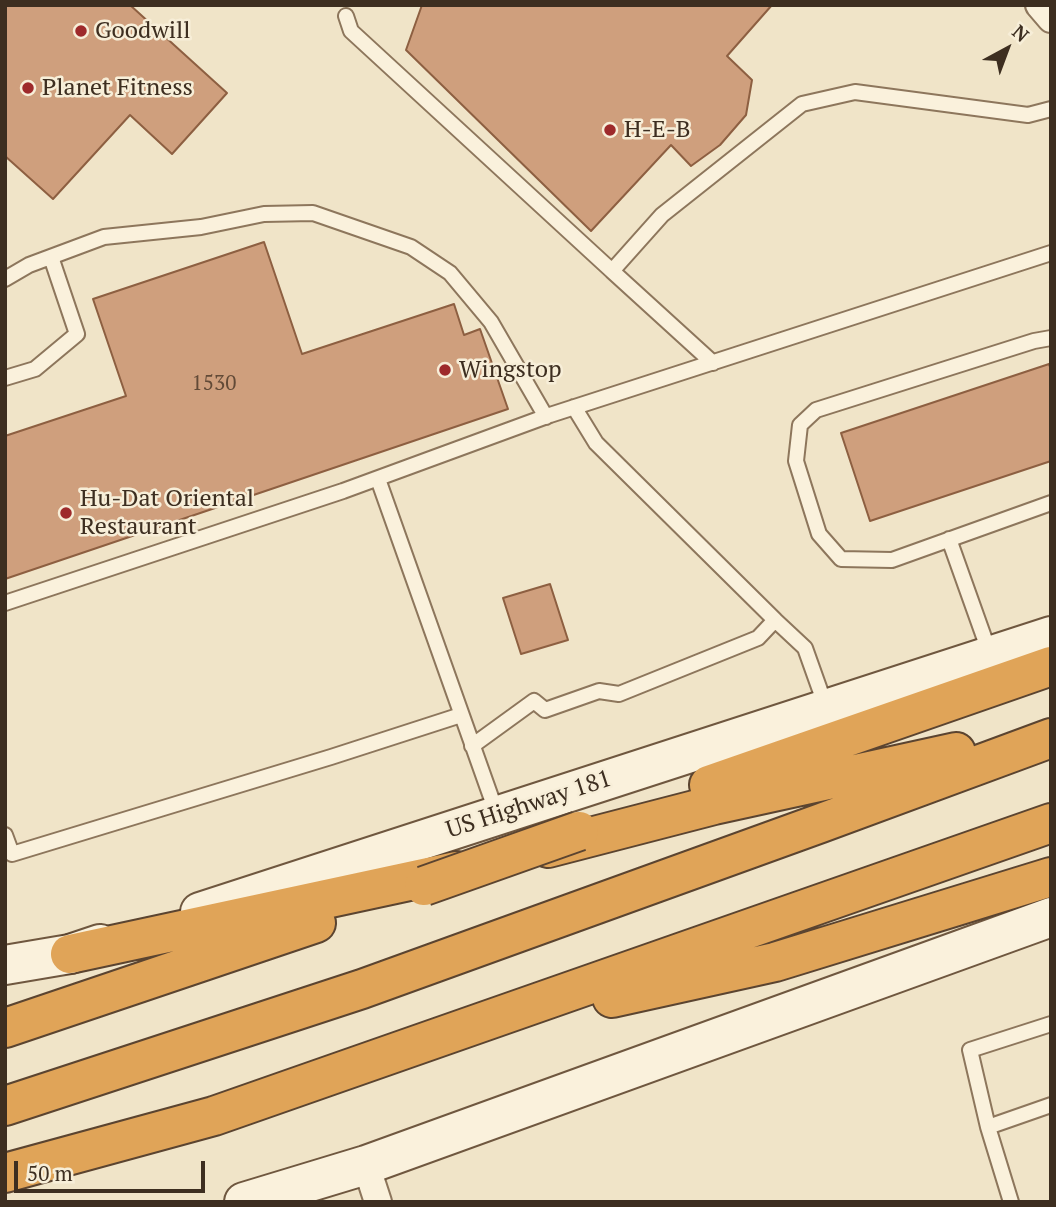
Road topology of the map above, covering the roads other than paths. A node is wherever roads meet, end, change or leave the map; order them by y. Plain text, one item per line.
1 (1040, 5) edge
2 (346, 16) dead end
3 (1051, 19) edge
4 (1051, 109) edge
5 (1051, 253) edge
6 (51, 257) junction
7 (612, 271) junction
8 (5, 279) edge
9 (1051, 338) edge
10 (712, 363) junction
11 (5, 378) edge
12 (574, 407) junction
13 (546, 417) junction
14 (378, 479) junction
15 (1051, 503) edge
16 (949, 539) junction
17 (5, 603) edge
18 (775, 620) junction
19 (1051, 636) edge
20 (991, 655) junction
21 (1051, 666) edge
22 (826, 709) junction
23 (461, 715) junction
24 (1051, 731) edge
25 (1051, 738) edge
26 (472, 747) junction
27 (498, 815) junction
28 (1051, 824) edge
29 (5, 835) edge
30 (1051, 877) edge
31 (1051, 917) edge
32 (70, 954) junction
33 (5, 965) edge
34 (1051, 1024) edge
35 (5, 1028) edge
36 (436, 1038) junction
37 (1051, 1105) edge
38 (5, 1106) edge
39 (988, 1127) junction
40 (366, 1165) junction
41 (5, 1173) edge
42 (244, 1202) edge
43 (378, 1202) edge
44 (1011, 1202) edge

1 - 3 street
2 - 7 lane
4 - 7 lane
5 - 10 lane
6 - 8 lane
6 - 11 lane
6 - 13 lane
7 - 10 lane
9 - 16 lane
10 - 12 lane
12 - 13 lane
12 - 18 lane
13 - 14 lane
14 - 17 lane
14 - 23 lane
15 - 16 lane
16 - 20 lane
18 - 22 lane
18 - 26 lane
19 - 20 main road, US Highway 181
20 - 22 main road, US Highway 181
21 - 35 highway, bridge
22 - 27 main road, US Highway 181
23 - 26 lane
23 - 29 lane
24 - 32 highway
25 - 38 highway
26 - 27 lane
27 - 32 main road, US Highway 181
28 - 36 highway
30 - 36 highway
31 - 40 main road
32 - 33 main road, US Highway 181
34 - 39 lane
36 - 41 highway
37 - 39 lane
39 - 44 lane
40 - 42 main road
40 - 43 street

